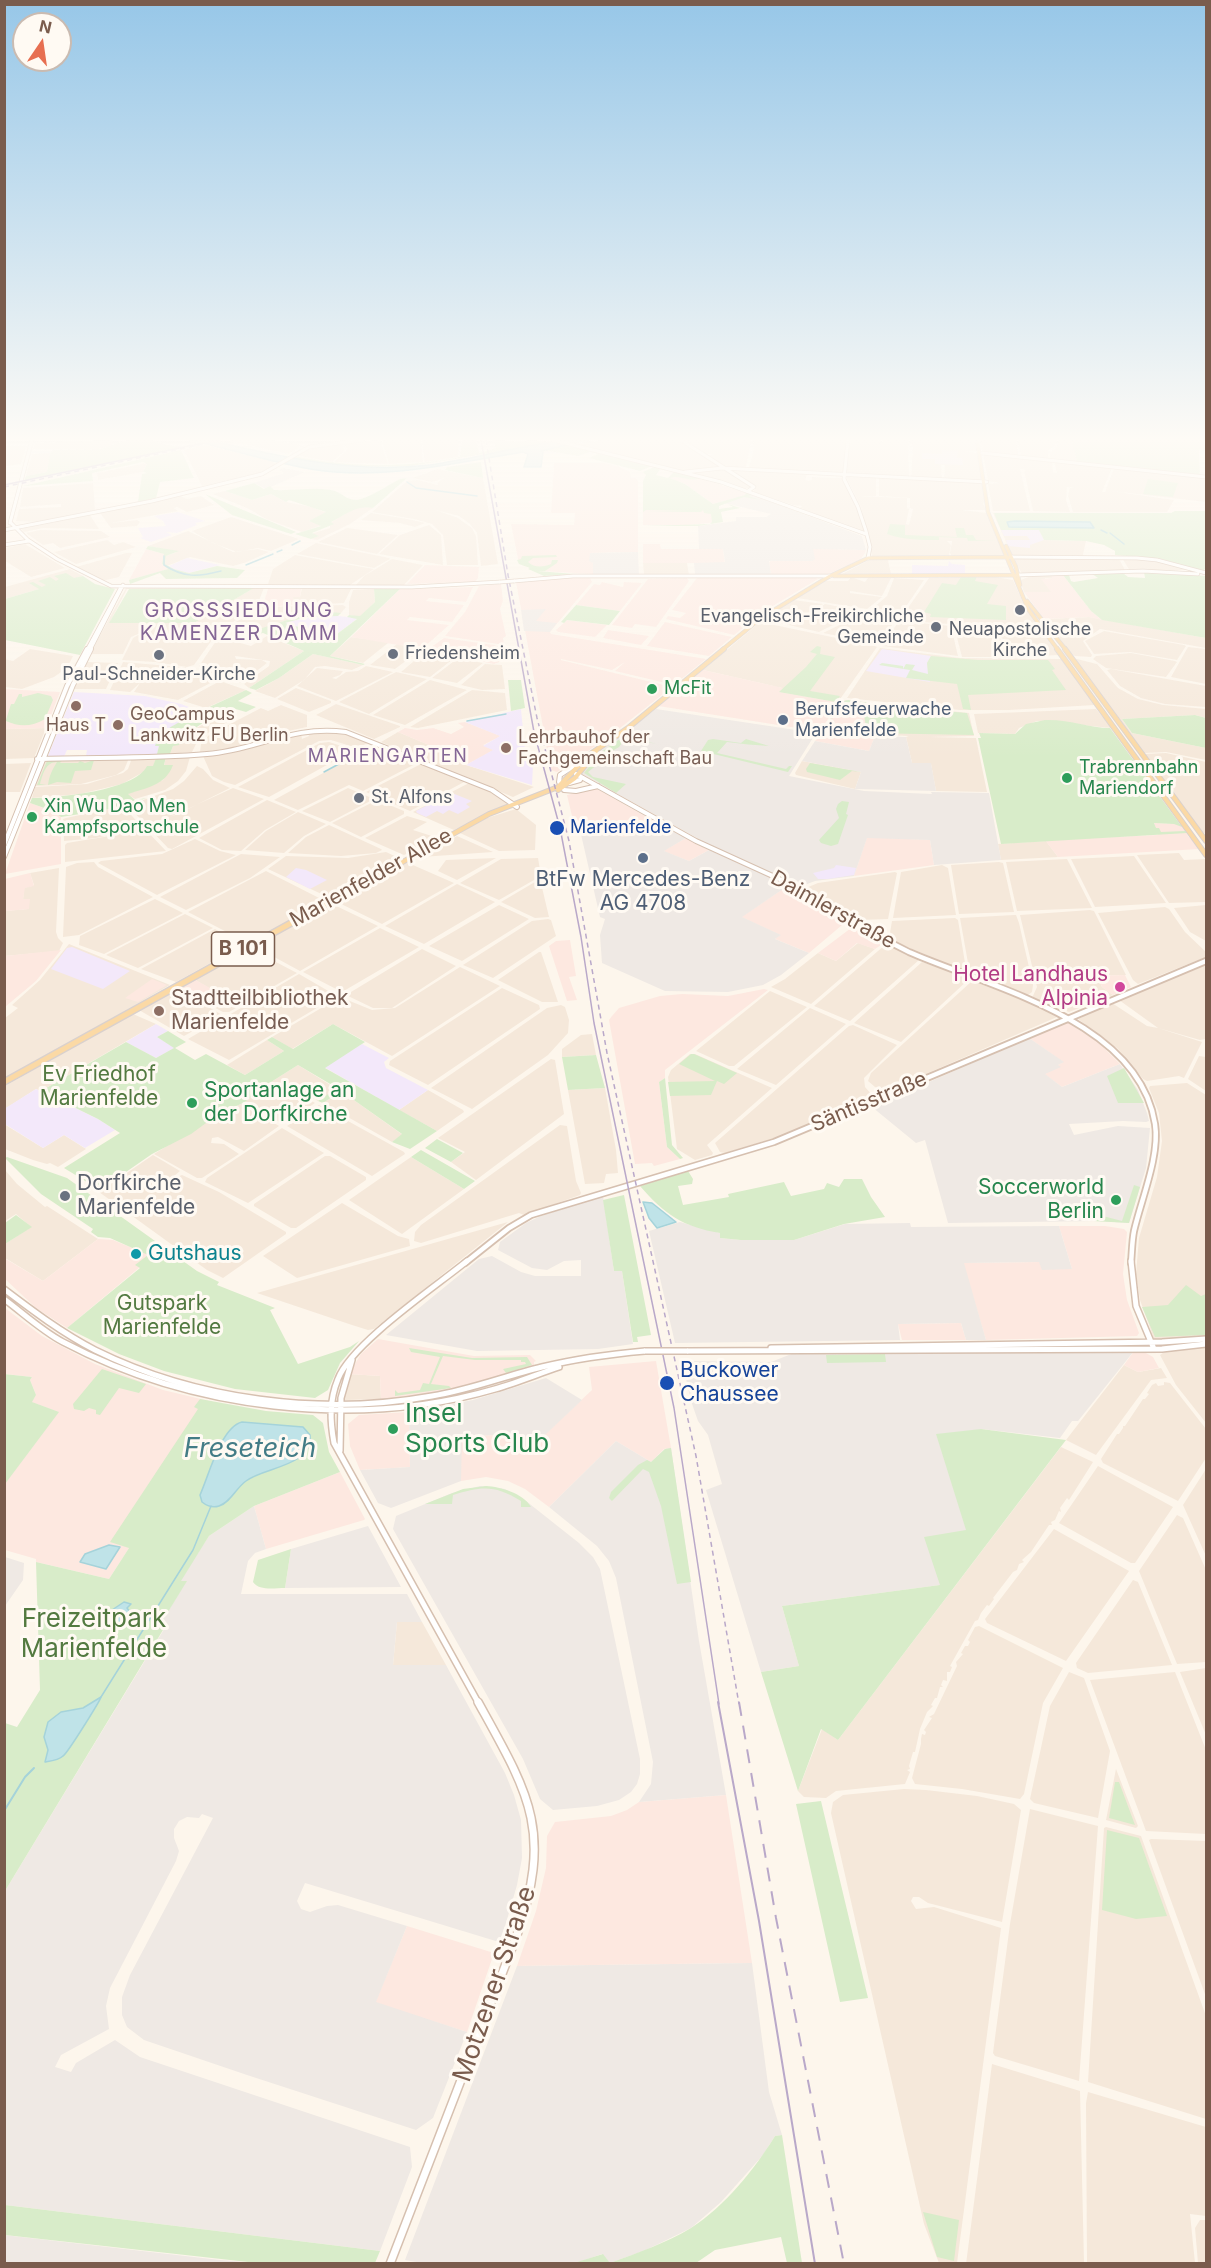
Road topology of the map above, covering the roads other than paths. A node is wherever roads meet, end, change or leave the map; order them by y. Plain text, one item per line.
1 (37, 546) edge
2 (870, 546) edge
3 (1004, 546) edge
4 (1009, 557) junction
5 (868, 558) junction
6 (1189, 570) junction
7 (1185, 573) junction
8 (1206, 573) edge
9 (830, 576) junction
10 (1015, 576) junction
11 (123, 587) junction
12 (106, 613) junction
13 (111, 613) junction
14 (61, 699) junction
15 (67, 699) junction
16 (53, 720) junction
17 (59, 720) junction
18 (50, 727) junction
19 (56, 727) junction
20 (596, 751) junction
21 (587, 757) junction
22 (40, 759) junction
23 (576, 776) junction
24 (569, 783) joint
25 (561, 786) junction
26 (597, 786) junction
27 (516, 806) junction
28 (1206, 841) edge
29 (6, 848) edge
30 (1206, 855) edge
31 (4, 857) edge
32 (1206, 961) edge
33 (1068, 1017) junction
34 (4, 1082) edge
35 (4, 1289) edge
36 (4, 1299) edge
37 (373, 1336) joint
38 (1206, 1339) edge
39 (1151, 1341) junction
40 (1206, 1344) edge
41 (1154, 1348) junction
42 (760, 1350) junction
43 (352, 1359) junction
44 (309, 1406) junction
45 (331, 1406) junction
46 (341, 1407) junction
47 (340, 1451) junction
48 (390, 2264) edge

1 - 11 main road
2 - 5 main road
3 - 4 main road
4 - 5 main road, B 101
4 - 6 main road
4 - 10 main road
5 - 9 main road, B 101
6 - 7 main road
6 - 8 main road
7 - 8 main road
7 - 10 main road
9 - 10 main road
9 - 11 main road, bridge
9 - 20 main road, B 101
10 - 28 main road
10 - 30 main road
11 - 12 main road
11 - 13 main road
12 - 13 main road
12 - 14 main road
13 - 15 main road
14 - 15 main road
14 - 16 main road
15 - 17 main road
16 - 17 main road
16 - 18 main road
17 - 19 main road
18 - 19 main road
18 - 22 main road
19 - 22 main road
20 - 21 main road, B 101
20 - 23 main road, B 101
21 - 23 main road, B 101
21 - 25 main road
22 - 27 main road
22 - 29 main road
23 - 24 main road, B 101
23 - 25 main road, B 101
23 - 26 main road, Daimlerstraße
24 - 25 main road, B 101
25 - 26 main road
25 - 27 main road, Marienfelder Allee / B 101
26 - 33 main road, Daimlerstraße
27 - 34 main road, Marienfelder Allee / B 101
29 - 31 main road
32 - 33 main road, Säntisstraße
33 - 37 main road, Säntisstraße
33 - 39 main road, Daimlerstraße
35 - 44 main road
36 - 44 main road
37 - 43 main road, Motzener Straße
38 - 39 main road
39 - 41 main road, Daimlerstraße
39 - 42 main road
40 - 41 main road
41 - 42 main road
42 - 46 main road, bridge
43 - 45 main road, Motzener Straße
43 - 46 main road, Motzener Straße
44 - 45 main road
45 - 46 main road
45 - 47 main road, Motzener Straße
46 - 47 main road, Motzener Straße
47 - 48 main road, Motzener Straße

